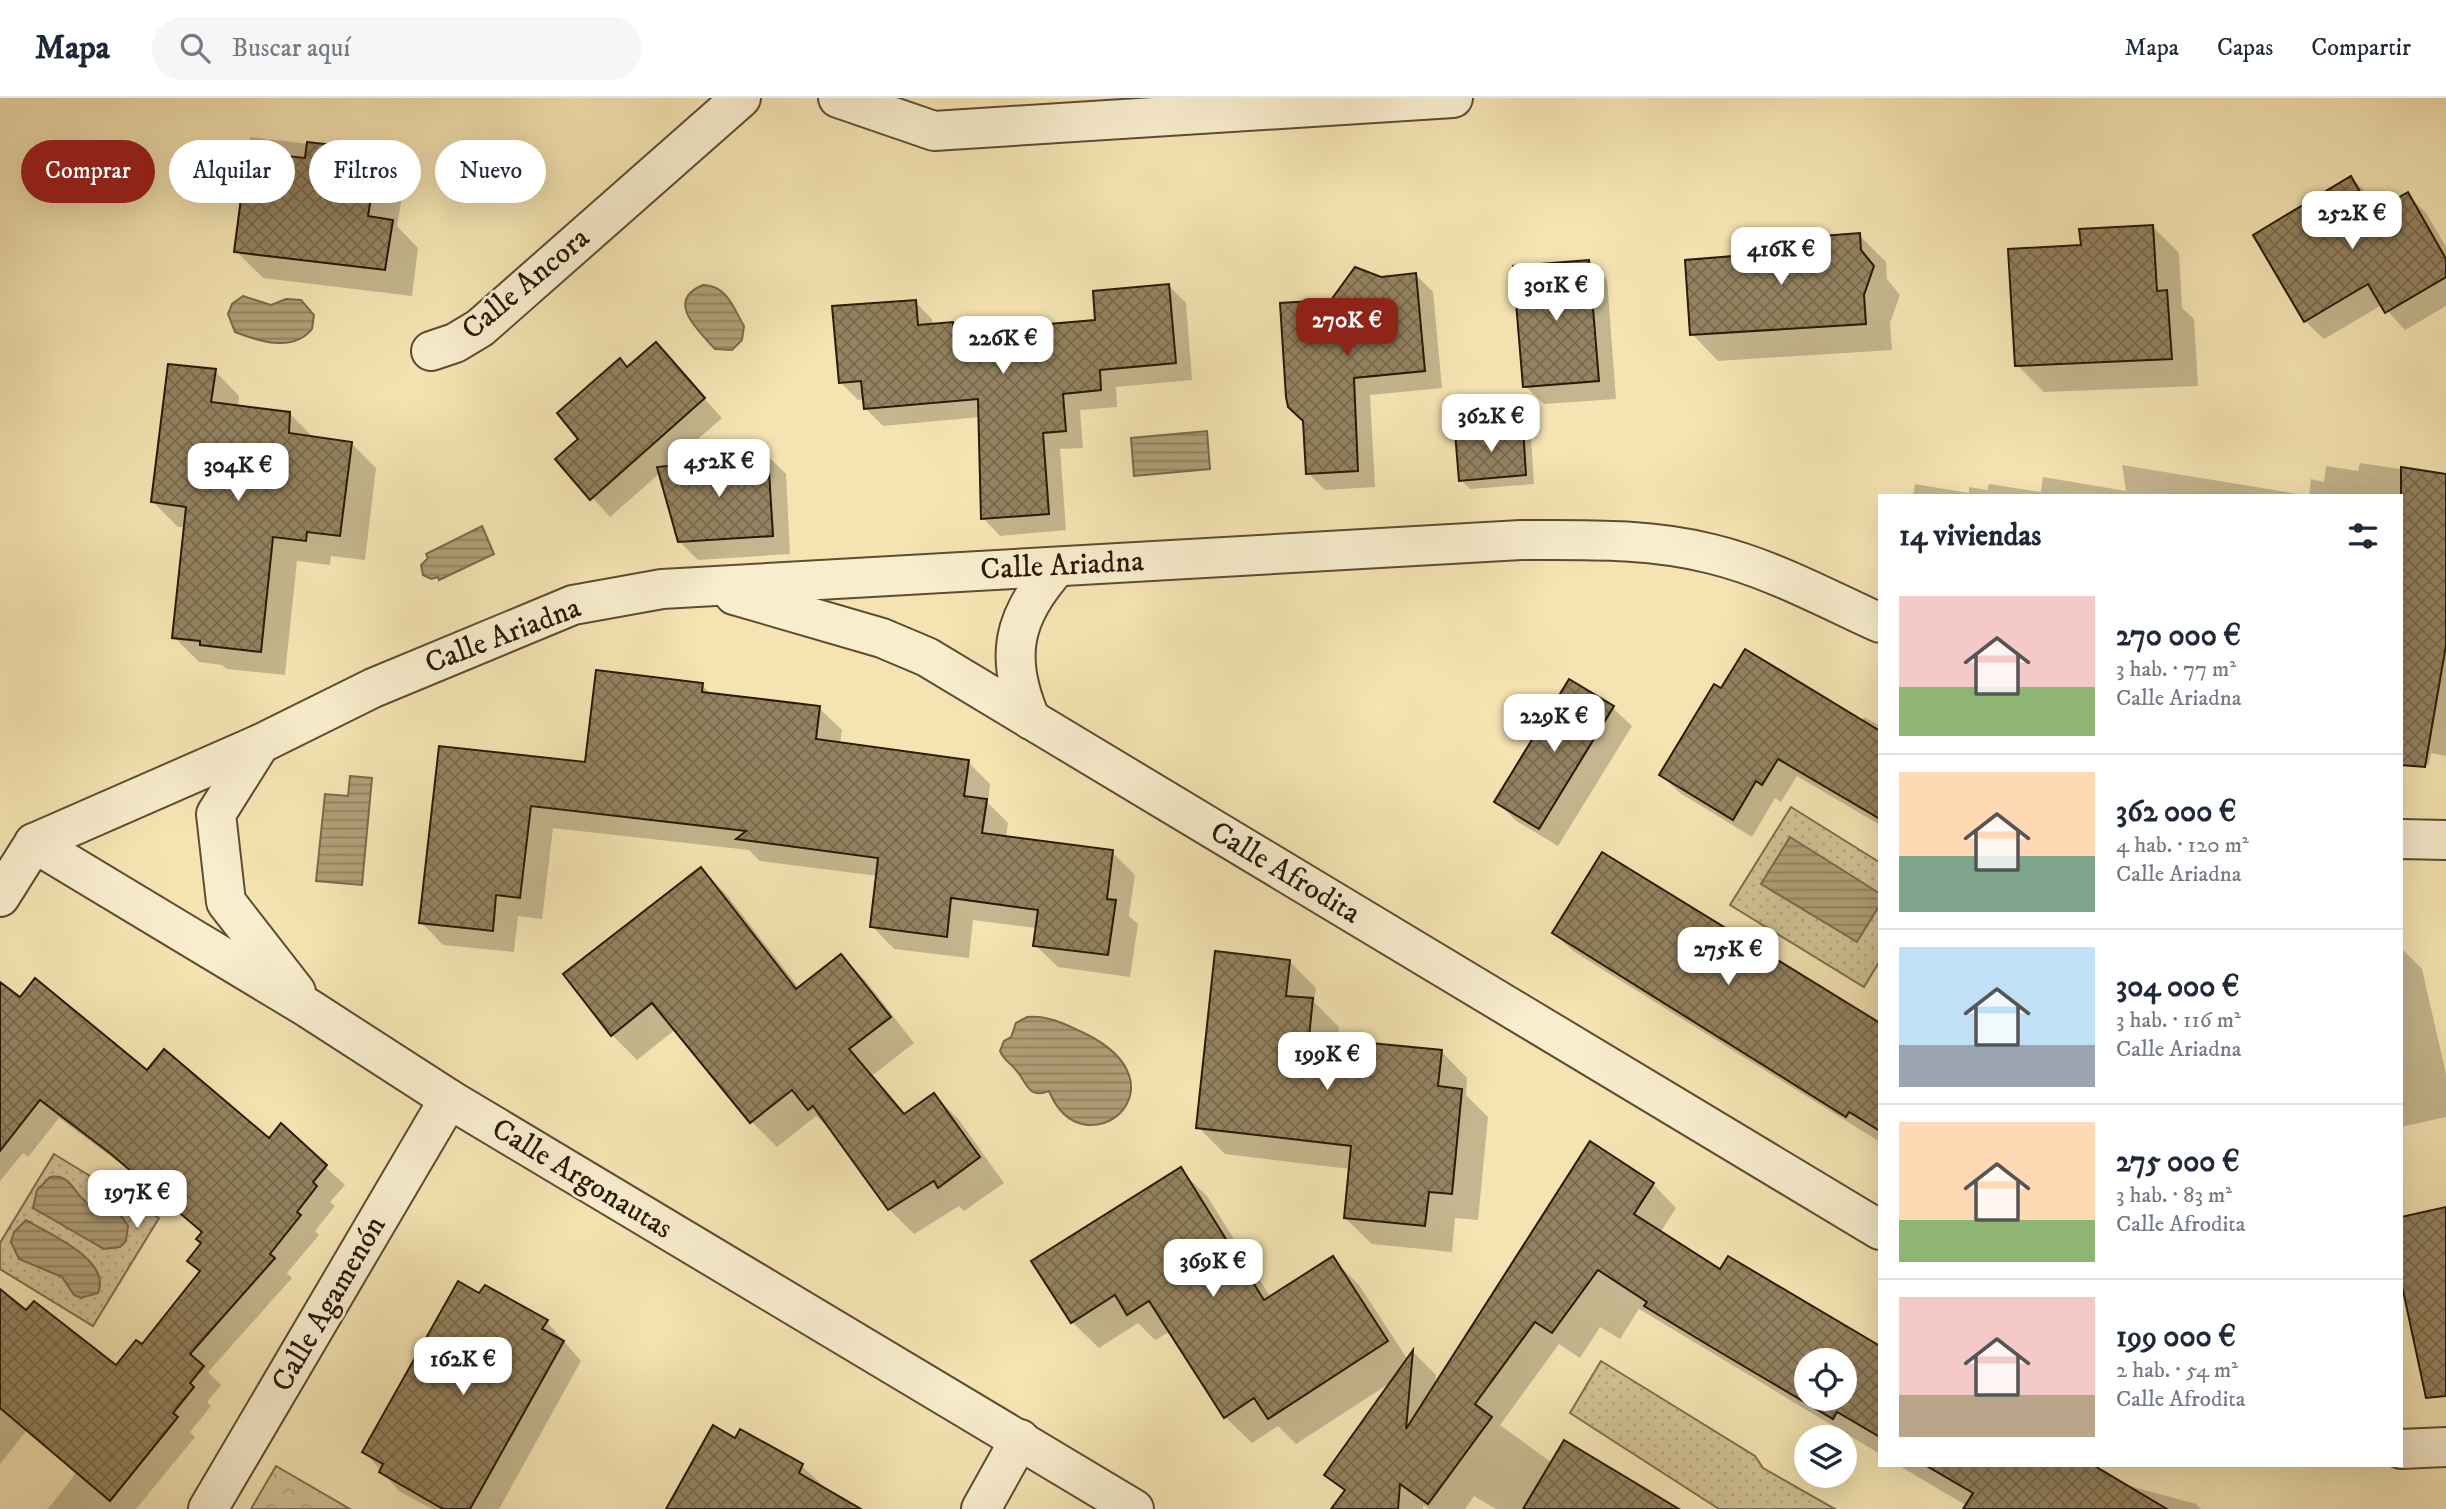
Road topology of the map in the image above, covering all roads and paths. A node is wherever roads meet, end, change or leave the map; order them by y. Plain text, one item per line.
1 (741, 98) edge
2 (838, 98) edge
3 (1452, 98) edge
4 (431, 351) dead end
5 (1057, 567) junction
6 (662, 589) junction
7 (1878, 622) edge
8 (1031, 720) junction
9 (260, 744) junction
10 (2403, 839) edge
11 (2446, 840) edge
12 (34, 843) junction
13 (0, 897) edge
14 (308, 1008) junction
15 (449, 1099) junction
16 (1878, 1229) edge
17 (1020, 1439) junction
18 (2446, 1447) edge
19 (2403, 1448) edge
20 (208, 1509) edge
21 (981, 1509) edge
22 (1134, 1509) edge

1 - 4 street, Calle Ancora
2 - 3 street
5 - 6 street, Calle Ariadna
5 - 7 street, Calle Ariadna
5 - 8 street
6 - 8 street, Calle Afrodita
6 - 9 street, Calle Ariadna
8 - 16 street, Calle Afrodita
9 - 12 street, Calle Ariadna
9 - 14 street
10 - 11 street
12 - 13 street
12 - 14 street, Calle Argonautas
14 - 15 street, Calle Argonautas
15 - 17 street, Calle Argonautas
15 - 20 street, Calle Agamenón
17 - 21 street
17 - 22 street, Calle Argonautas
18 - 19 street

